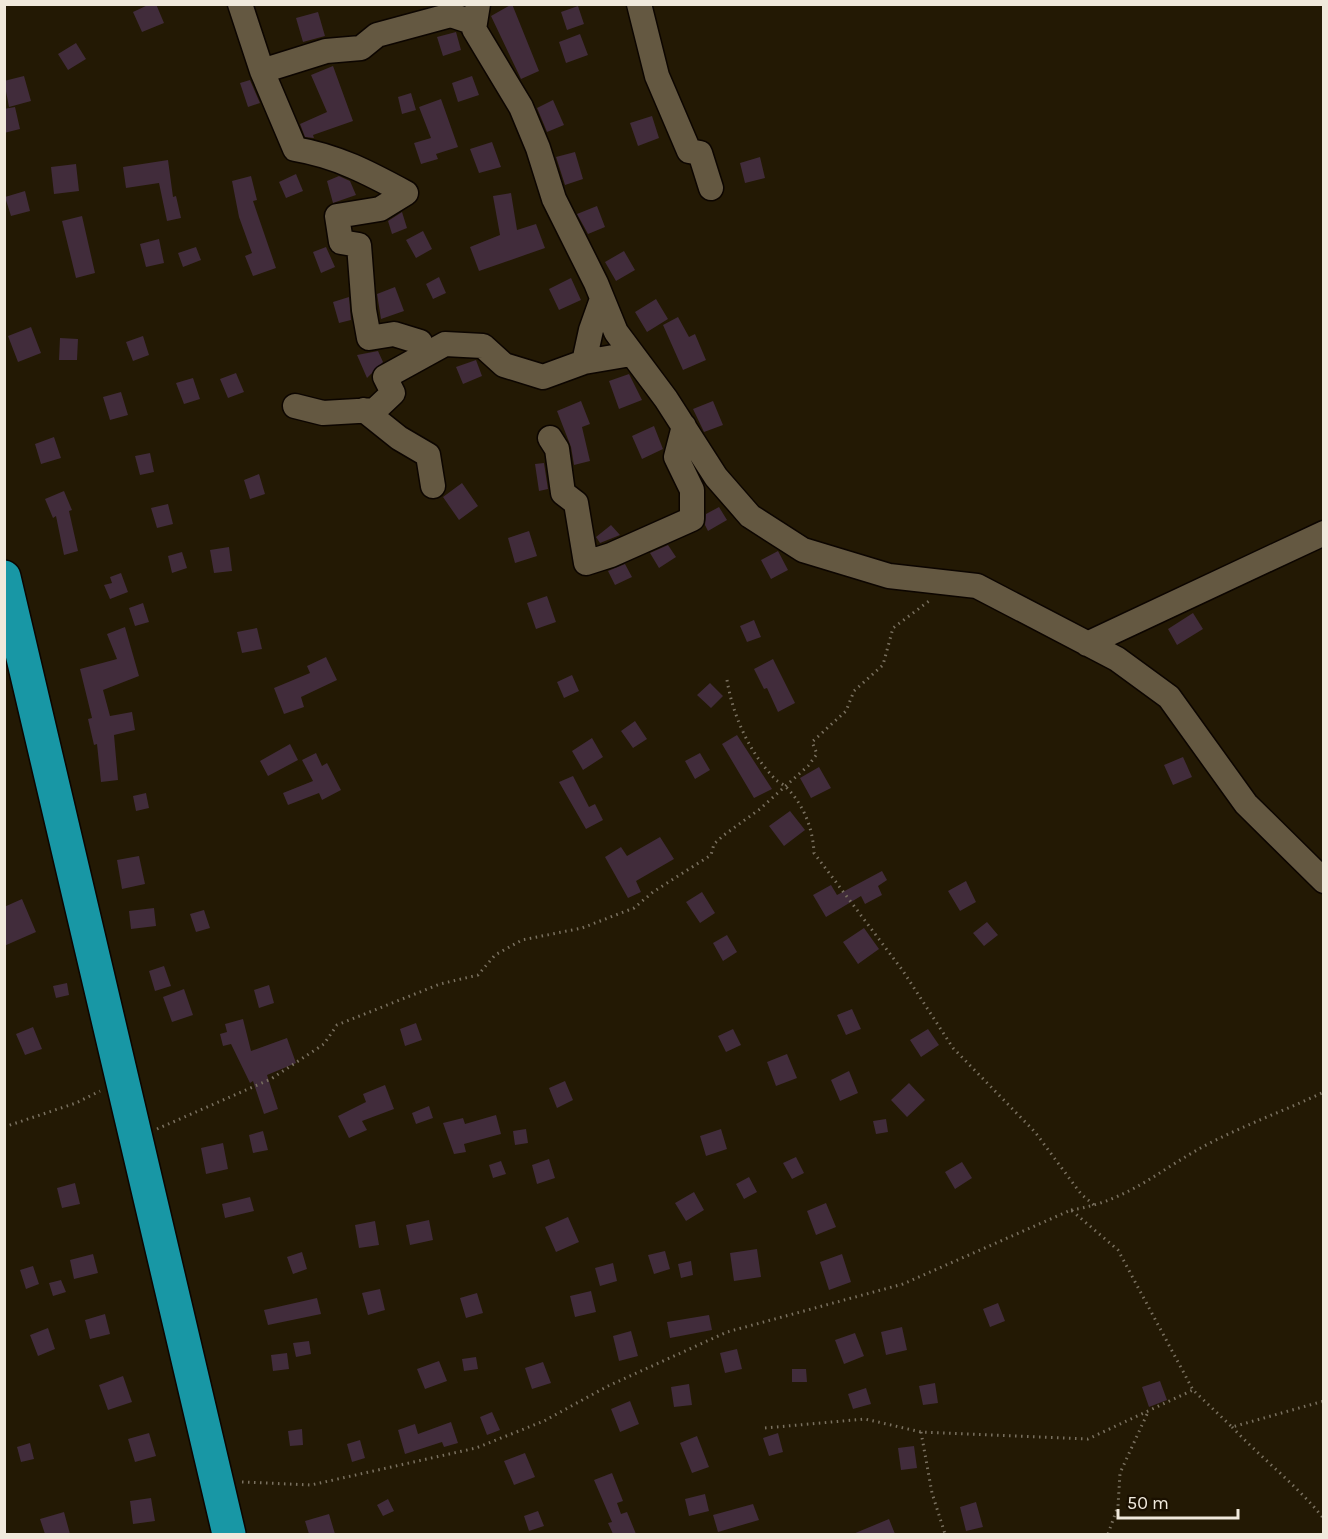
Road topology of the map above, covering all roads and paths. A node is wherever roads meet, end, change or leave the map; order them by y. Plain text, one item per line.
1 (240, 4) edge
2 (639, 4) edge
3 (476, 14) edge
4 (262, 71) junction
5 (711, 188) dead end
6 (602, 299) junction
7 (631, 354) junction
8 (424, 355) junction
9 (584, 362) junction
10 (295, 406) dead end
11 (364, 410) junction
12 (684, 426) junction
13 (550, 438) dead end
14 (433, 486) dead end
15 (1323, 533) edge
16 (4, 577) edge
17 (951, 582) junction
18 (1087, 644) junction
19 (727, 680) dead end
20 (785, 786) junction
21 (1323, 881) edge
22 (123, 1080) junction
23 (1323, 1092) edge
24 (4, 1127) edge
25 (137, 1138) junction
26 (1095, 1206) junction
27 (1071, 1210) junction
28 (1193, 1390) junction
29 (1323, 1401) edge
30 (1148, 1412) junction
31 (1232, 1427) junction
32 (765, 1428) dead end
33 (921, 1432) junction
34 (216, 1481) junction
35 (1323, 1519) edge
36 (229, 1534) edge
37 (945, 1534) edge
38 (1108, 1534) edge

1 - 4 street
2 - 5 street
3 - 4 street
3 - 6 street
4 - 8 street
6 - 7 street
6 - 9 street
7 - 9 street
7 - 12 street
8 - 9 street
8 - 11 street
10 - 11 street
11 - 14 street
12 - 13 street
12 - 17 street
15 - 18 street
16 - 22 highway
17 - 18 street
17 - 20 path
18 - 21 street
19 - 20 path
20 - 25 path
20 - 26 path
22 - 24 path
22 - 25 highway
23 - 26 path
25 - 34 highway
26 - 27 path
27 - 28 path
27 - 34 path
28 - 30 path
28 - 31 path
29 - 31 path
30 - 33 path
30 - 38 path
31 - 35 path
32 - 33 path
33 - 37 path
34 - 36 highway

